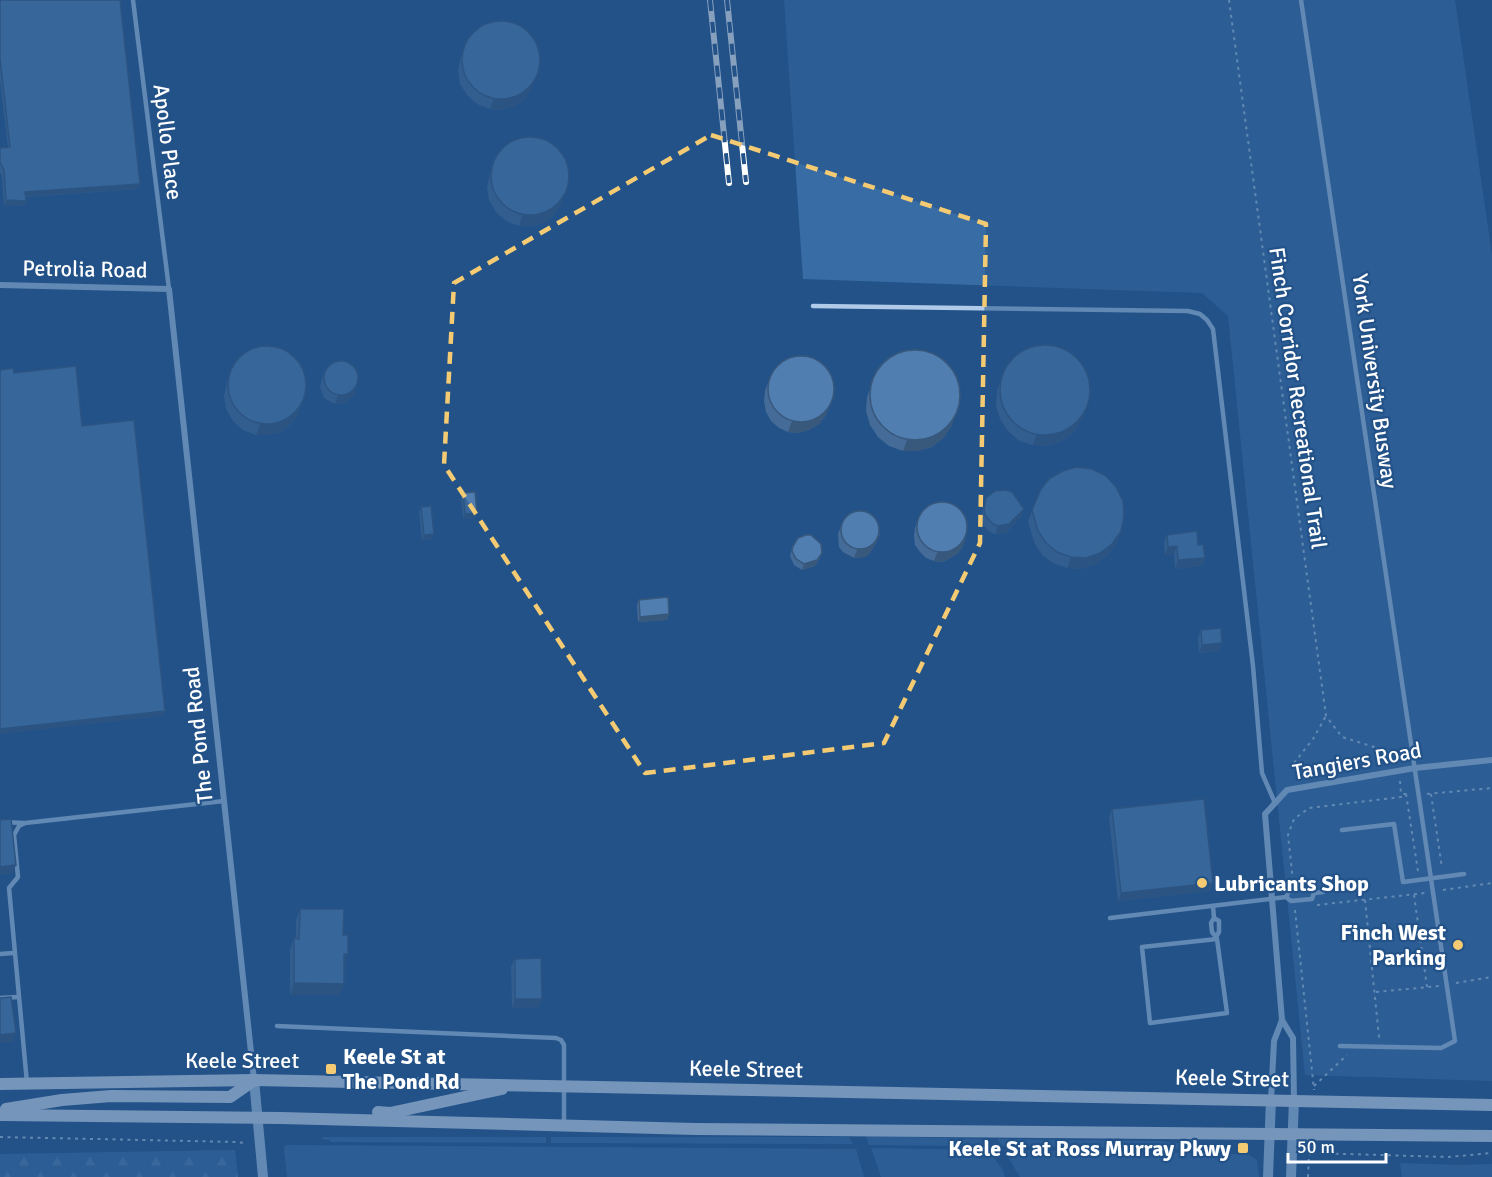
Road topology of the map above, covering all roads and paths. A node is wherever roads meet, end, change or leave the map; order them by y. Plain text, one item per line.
1 (133, 0) edge
2 (1229, 0) edge
3 (1301, 0) edge
4 (0, 285) edge
5 (169, 289) junction
6 (813, 306) dead end
7 (1326, 716) junction
8 (1397, 754) dead end
9 (1492, 760) edge
10 (1294, 763) dead end
11 (1415, 768) junction
12 (1401, 788) dead end
13 (1492, 788) edge
14 (1401, 794) junction
15 (224, 801) junction
16 (1275, 803) junction
17 (0, 822) edge
18 (25, 823) junction
19 (1342, 830) dead end
20 (1464, 874) dead end
21 (1444, 877) junction
22 (1432, 879) junction
23 (1419, 880) junction
24 (1492, 883) edge
25 (1293, 887) dead end
26 (9, 888) junction
27 (0, 889) edge
28 (1446, 890) junction
29 (1434, 891) junction
30 (1323, 892) dead end
31 (1314, 893) junction
32 (1421, 893) junction
33 (1414, 895) junction
34 (1286, 897) junction
35 (1273, 900) junction
36 (1365, 900) junction
37 (1213, 906) junction
38 (1315, 906) dead end
39 (1292, 911) dead end
40 (1110, 918) dead end
41 (1216, 938) junction
42 (14, 953) junction
43 (0, 954) edge
44 (1492, 977) edge
45 (1447, 984) junction
46 (1427, 988) junction
47 (1375, 992) junction
48 (18, 996) junction
49 (0, 998) edge
50 (1282, 1020) junction
51 (277, 1026) dead end
52 (1372, 1037) dead end
53 (1340, 1046) dead end
54 (1347, 1046) junction
55 (254, 1080) junction
56 (27, 1083) junction
57 (0, 1084) edge
58 (518, 1085) junction
59 (566, 1086) junction
60 (1271, 1100) junction
61 (1294, 1100) junction
62 (1492, 1105) edge
63 (0, 1110) edge
64 (0, 1115) edge
65 (257, 1118) junction
66 (564, 1125) junction
67 (1268, 1134) junction
68 (1293, 1134) junction
69 (1492, 1136) edge
70 (0, 1137) edge
71 (244, 1143) dead end
72 (1492, 1153) edge
73 (263, 1177) edge
74 (1268, 1177) edge
75 (1291, 1177) edge
76 (1308, 1177) edge

1 - 5 lane, Apollo Place
2 - 7 path, Finch Corridor Recreational Trail
3 - 11 lane, York University Busway
4 - 5 street, Petrolia Road
5 - 15 street, The Pond Road
6 - 16 lane
7 - 8 path
7 - 10 path
9 - 11 street, Tangiers Road
11 - 16 street, Tangiers Road
11 - 22 lane, York University Busway
12 - 14 path
13 - 21 path
14 - 23 path
14 - 25 path
15 - 18 lane
15 - 55 street, The Pond Road
16 - 35 street, Tangiers Road
17 - 18 lane
18 - 26 lane
19 - 23 lane
20 - 21 lane
21 - 22 lane
21 - 28 path
22 - 23 lane
22 - 29 lane, York University Busway
23 - 32 path
24 - 28 path
26 - 27 lane
26 - 42 lane
28 - 29 path
29 - 32 path
29 - 45 lane, York University Busway
30 - 31 lane
31 - 34 lane
31 - 34 lane
32 - 33 path
33 - 36 path
33 - 46 path
34 - 35 lane
35 - 37 lane
35 - 50 street, Tangiers Road
36 - 38 path
36 - 47 path
37 - 40 lane
37 - 41 lane
39 - 54 path
41 - 41 lane
42 - 43 lane
42 - 48 lane
44 - 45 path
45 - 46 path
45 - 54 lane, York University Busway
46 - 47 path
47 - 52 path
48 - 49 lane
48 - 56 lane
50 - 60 street, Tangiers Road
50 - 61 street, Tangiers Road
51 - 59 lane
53 - 54 lane
55 - 56 main road, Keele Street
55 - 58 main road, Keele Street
55 - 63 main road
55 - 65 street, The Pond Road
56 - 57 main road, Keele Street
58 - 59 main road, Keele Street
58 - 65 main road
59 - 60 main road, Keele Street
59 - 66 lane
60 - 61 main road, Keele Street
60 - 67 street
61 - 62 main road, Keele Street
61 - 68 street
64 - 65 main road
65 - 66 main road
65 - 73 street, The Pond Road
66 - 67 main road
67 - 68 main road
67 - 74 street
68 - 69 main road
68 - 75 street
70 - 71 path
72 - 76 path

